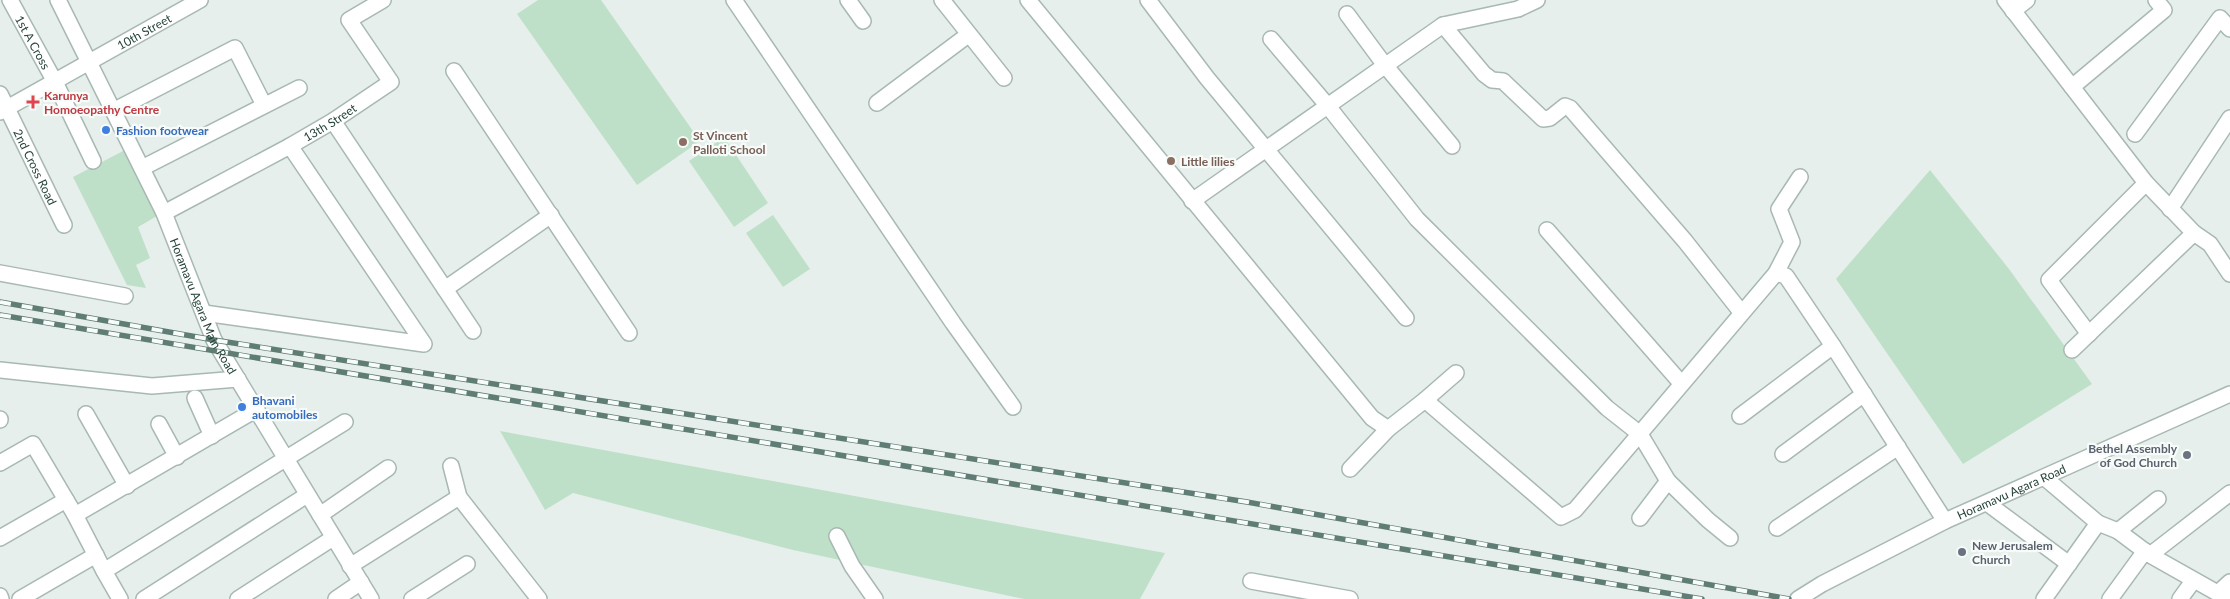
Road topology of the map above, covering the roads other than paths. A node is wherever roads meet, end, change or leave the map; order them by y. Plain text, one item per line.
1 (10, 0) edge
2 (200, 0) edge
3 (384, 0) edge
4 (734, 0) edge
5 (848, 0) edge
6 (942, 0) edge
7 (1028, 0) edge
8 (1148, 0) edge
9 (1537, 0) edge
10 (2027, 0) edge
11 (2156, 0) edge
12 (65, 2) edge
13 (2009, 6) edge
14 (1347, 14) dead end
15 (864, 21) dead end
16 (1443, 25) junction
17 (2230, 28) edge
18 (968, 35) junction
19 (1270, 39) dead end
20 (89, 64) junction
21 (1384, 64) junction
22 (454, 72) dead end
23 (1004, 78) dead end
24 (55, 82) junction
25 (2072, 87) junction
26 (299, 88) dead end
27 (0, 94) edge
28 (877, 103) dead end
29 (1327, 105) junction
30 (264, 106) junction
31 (4, 110) edge
32 (113, 111) junction
33 (2230, 118) edge
34 (333, 121) junction
35 (2135, 134) dead end
36 (290, 146) junction
37 (1452, 146) dead end
38 (1265, 149) junction
39 (93, 160) dead end
40 (142, 168) junction
41 (1800, 177) dead end
42 (2146, 183) junction
43 (1192, 201) junction
44 (2170, 209) junction
45 (164, 213) junction
46 (551, 215) junction
47 (64, 225) dead end
48 (1547, 230) dead end
49 (2194, 233) junction
50 (0, 273) edge
51 (1776, 273) junction
52 (2230, 274) edge
53 (445, 289) junction
54 (124, 296) dead end
55 (1740, 312) junction
56 (204, 314) junction
57 (1406, 318) dead end
58 (473, 331) dead end
59 (629, 333) dead end
60 (2089, 334) junction
61 (1834, 346) junction
62 (2072, 350) dead end
63 (0, 370) edge
64 (1456, 373) dead end
65 (238, 379) junction
66 (1681, 383) junction
67 (1864, 394) junction
68 (2230, 394) edge
69 (195, 398) dead end
70 (1425, 400) junction
71 (1013, 406) dead end
72 (257, 410) junction
73 (86, 414) dead end
74 (1740, 416) dead end
75 (345, 422) dead end
76 (159, 424) dead end
77 (1388, 429) junction
78 (1640, 434) junction
79 (212, 436) junction
80 (1898, 447) junction
81 (1783, 454) dead end
82 (177, 457) junction
83 (285, 457) junction
84 (0, 463) edge
85 (450, 466) dead end
86 (388, 468) dead end
87 (1350, 469) dead end
88 (2045, 478) junction
89 (1668, 482) junction
90 (127, 486) junction
91 (2230, 493) edge
92 (307, 495) junction
93 (459, 497) junction
94 (2158, 499) dead end
95 (66, 500) junction
96 (1986, 503) junction
97 (75, 515) junction
98 (320, 515) junction
99 (1640, 518) dead end
100 (1946, 521) junction
101 (2098, 523) junction
102 (1777, 528) dead end
103 (2118, 531) junction
104 (837, 536) dead end
105 (0, 538) edge
106 (333, 538) junction
107 (1730, 538) dead end
108 (2148, 553) junction
109 (96, 556) junction
110 (468, 564) dead end
111 (2069, 564) junction
112 (350, 566) junction
113 (104, 571) junction
114 (1251, 581) dead end
115 (2193, 581) junction
116 (361, 582) junction
117 (2230, 582) edge
118 (2223, 596) edge
119 (20, 599) edge
120 (120, 599) edge
121 (144, 599) edge
122 (238, 599) edge
123 (336, 599) edge
124 (371, 599) edge
125 (412, 599) edge
126 (539, 599) edge
127 (875, 599) edge
128 (1350, 599) edge
129 (1798, 599) edge
130 (2044, 599) edge
131 (2110, 599) edge
132 (2180, 599) edge

1 - 24 street, 1st A Cross
2 - 20 street, 10th Street
3 - 34 street, 13th Street
4 - 71 street
5 - 15 street
6 - 18 street
7 - 43 street
8 - 38 street
9 - 16 street
10 - 13 street
11 - 25 street
12 - 20 street, Horamavu Agara Main Road
13 - 25 street
14 - 21 street
16 - 21 street
16 - 55 street
17 - 35 street
18 - 23 street
18 - 28 street
19 - 29 street
20 - 24 street, 10th Street
20 - 32 street, Horamavu Agara Main Road
21 - 29 street
21 - 37 street
22 - 46 street
24 - 31 street, 10th Street
24 - 39 street, 1st A Cross
25 - 42 street
26 - 30 street
27 - 31 street, 2nd Cross Road
29 - 38 street
29 - 78 street
30 - 32 street
30 - 40 street
31 - 47 street, 2nd Cross Road
32 - 40 street, Horamavu Agara Main Road
33 - 44 street
34 - 36 street, 13th Street
34 - 53 street
36 - 45 street, 13th Street
36 - 56 street
38 - 43 street
38 - 57 street
40 - 45 street, Horamavu Agara Main Road
41 - 51 street
42 - 44 street
42 - 60 street
43 - 77 street
44 - 49 street
45 - 56 street, Horamavu Agara Main Road
46 - 53 street
46 - 59 street
48 - 66 street
49 - 52 street
49 - 60 street
50 - 54 street
51 - 55 street
51 - 61 street
53 - 58 street
55 - 66 street
56 - 65 street, Horamavu Agara Main Road
60 - 62 street
61 - 67 street
61 - 74 street
63 - 65 street
64 - 70 street
65 - 72 street, Horamavu Agara Main Road
66 - 78 street
67 - 80 street
67 - 81 street
68 - 88 street, Horamavu Agara Road
69 - 79 street
70 - 77 street
70 - 78 street
72 - 79 street
72 - 83 street, Horamavu Agara Main Road
73 - 90 street
75 - 83 street
76 - 82 street
77 - 87 street
78 - 89 street
79 - 82 street
80 - 100 street
80 - 102 street
82 - 90 street
83 - 92 street, Horamavu Agara Main Road
83 - 113 street
84 - 95 street
85 - 93 street
86 - 98 street
88 - 96 street, Horamavu Agara Road
88 - 101 street
89 - 99 street
89 - 107 street
90 - 97 street
91 - 108 street
92 - 98 street, Horamavu Agara Main Road
92 - 121 street
93 - 112 street
93 - 126 street
94 - 103 street
95 - 97 street
95 - 105 street
96 - 100 street, Horamavu Agara Road
96 - 111 street
97 - 109 street
98 - 106 street, Horamavu Agara Main Road
100 - 129 street, Horamavu Agara Road
101 - 103 street
101 - 111 street
103 - 108 street
104 - 127 street
106 - 112 street, Horamavu Agara Main Road
106 - 122 street
108 - 115 street
108 - 131 street
109 - 113 street
109 - 119 street
110 - 125 street
111 - 130 street
112 - 116 street, Horamavu Agara Main Road
113 - 120 street
114 - 128 street
115 - 118 street
115 - 132 street
116 - 123 street
116 - 124 street, Horamavu Agara Main Road
117 - 118 street

